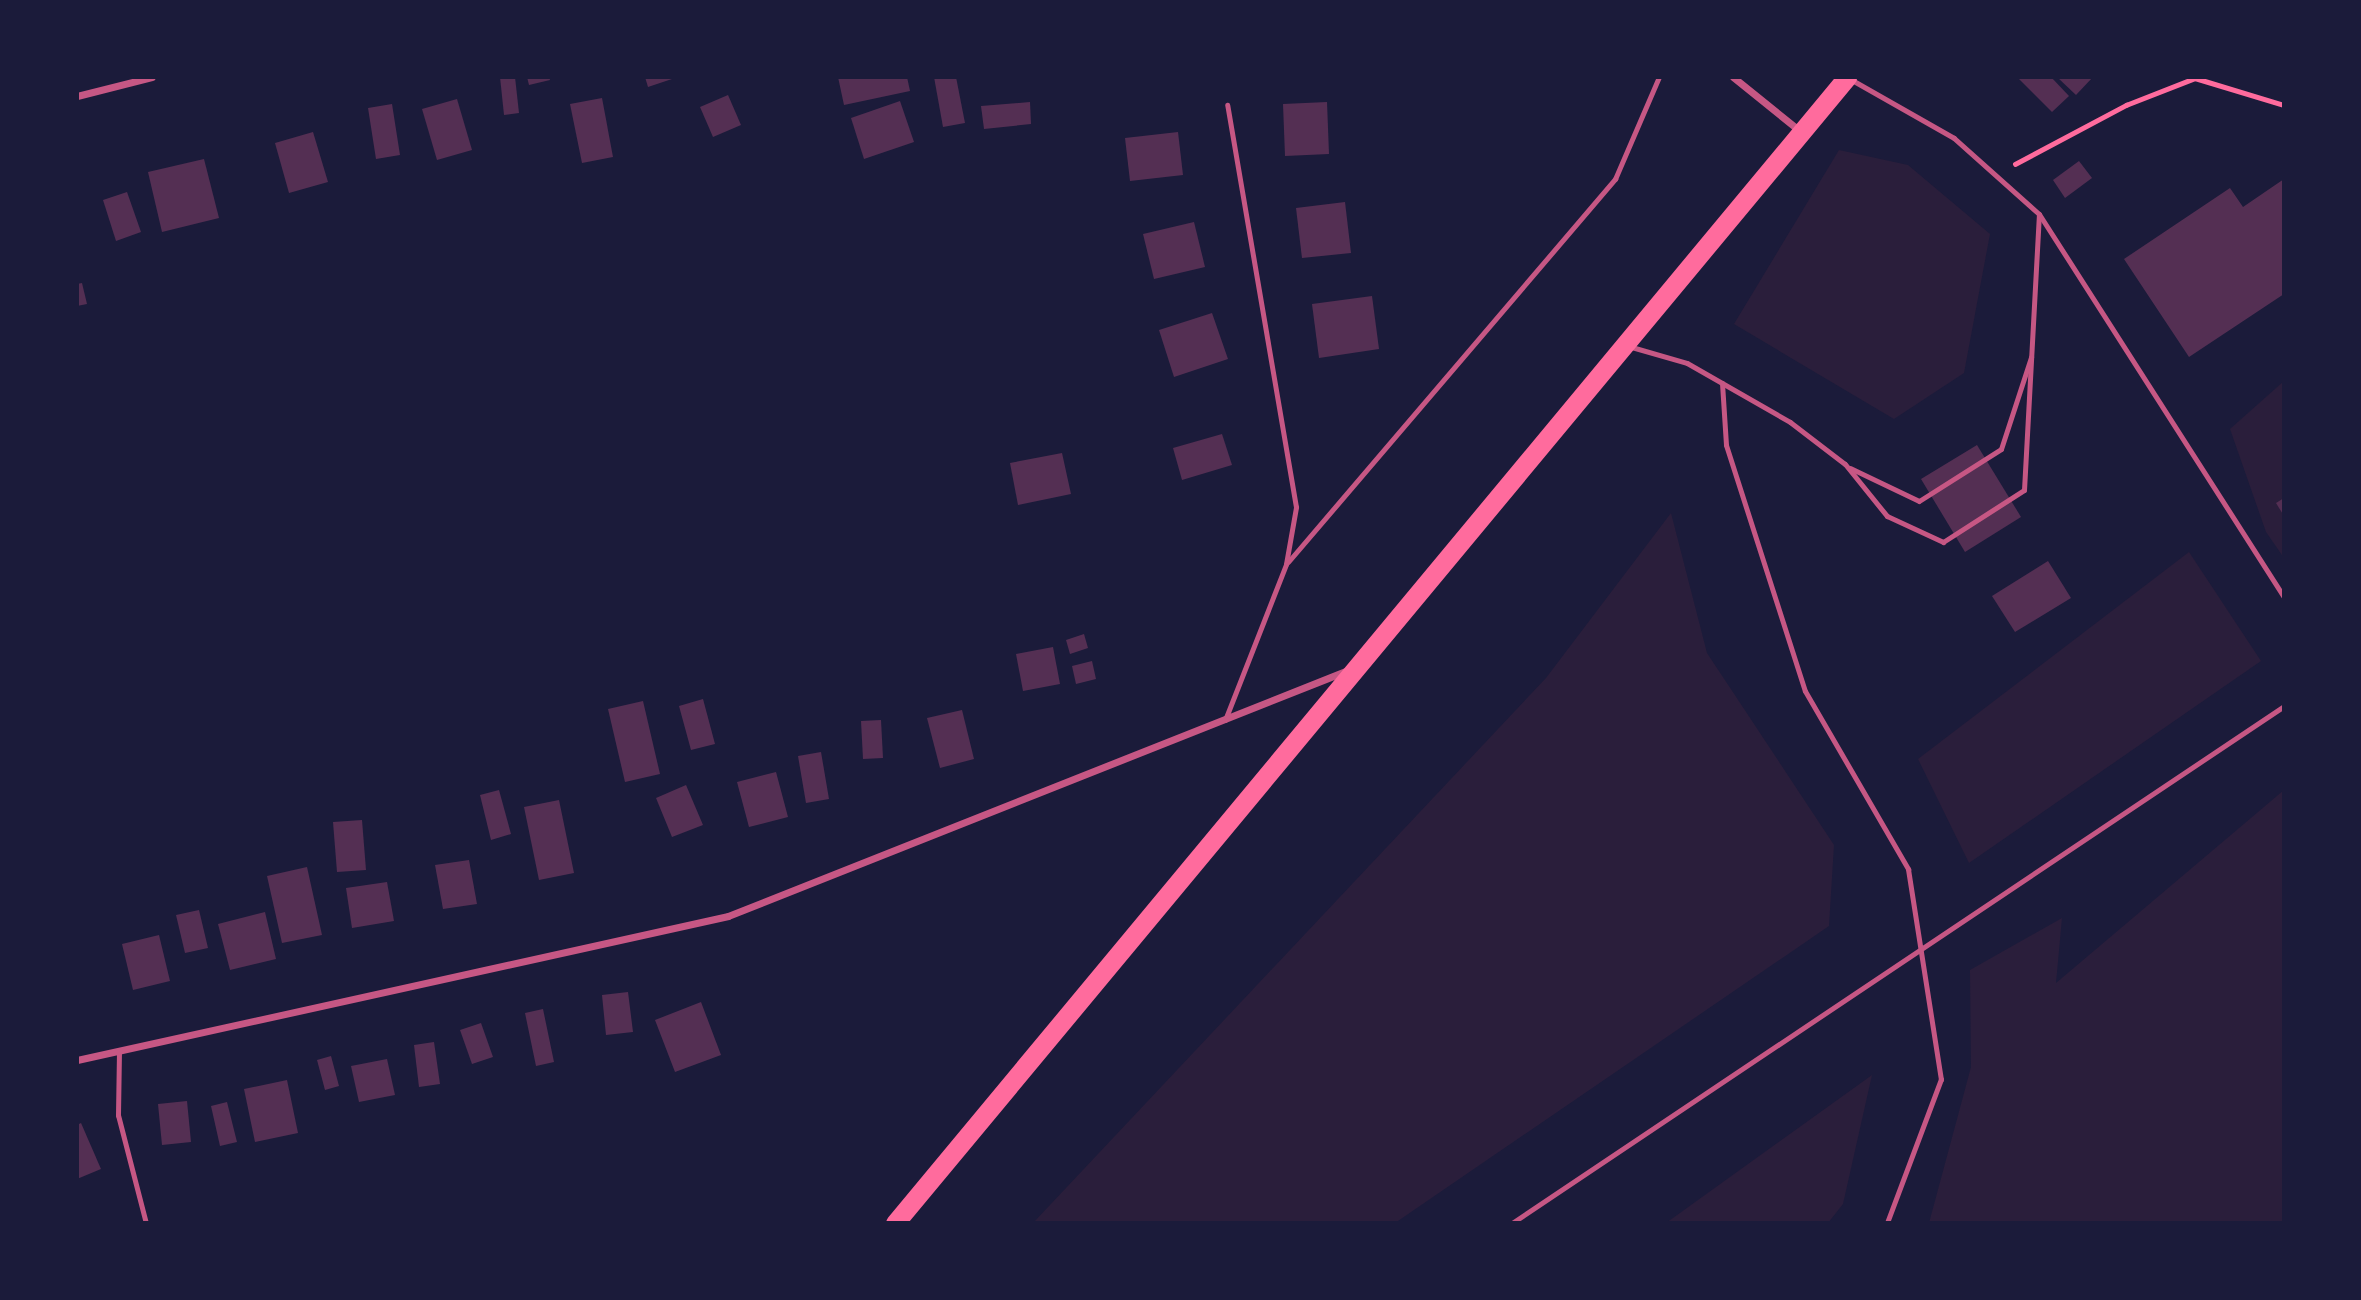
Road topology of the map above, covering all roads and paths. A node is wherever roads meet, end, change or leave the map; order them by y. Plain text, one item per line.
1 (152, 77) edge
2 (1659, 77) edge
3 (1733, 77) edge
4 (1847, 77) edge
5 (77, 96) edge
6 (1227, 104) dead end
7 (2284, 105) edge
8 (1801, 132) junction
9 (1996, 175) junction
10 (2039, 214) junction
11 (1621, 344) junction
12 (2034, 349) junction
13 (1722, 383) junction
14 (1845, 464) junction
15 (1286, 564) junction
16 (2284, 597) edge
17 (1367, 664) junction
18 (2284, 706) edge
19 (1225, 720) junction
20 (1922, 948) junction
21 (119, 1051) junction
22 (77, 1060) edge
23 (146, 1223) edge
24 (895, 1223) edge
25 (1512, 1223) edge
26 (1887, 1223) edge

1 - 5 street
2 - 15 lane
3 - 8 street
4 - 8 highway
4 - 9 lane
6 - 15 lane
7 - 9 path
8 - 11 highway
9 - 10 lane
10 - 12 lane
10 - 16 lane
11 - 13 lane
11 - 17 highway
12 - 14 lane
12 - 14 lane
13 - 14 lane
13 - 20 lane
15 - 19 lane
17 - 19 street
17 - 24 highway
18 - 20 lane
19 - 21 street
20 - 25 lane
20 - 26 lane
21 - 22 street
21 - 23 lane

